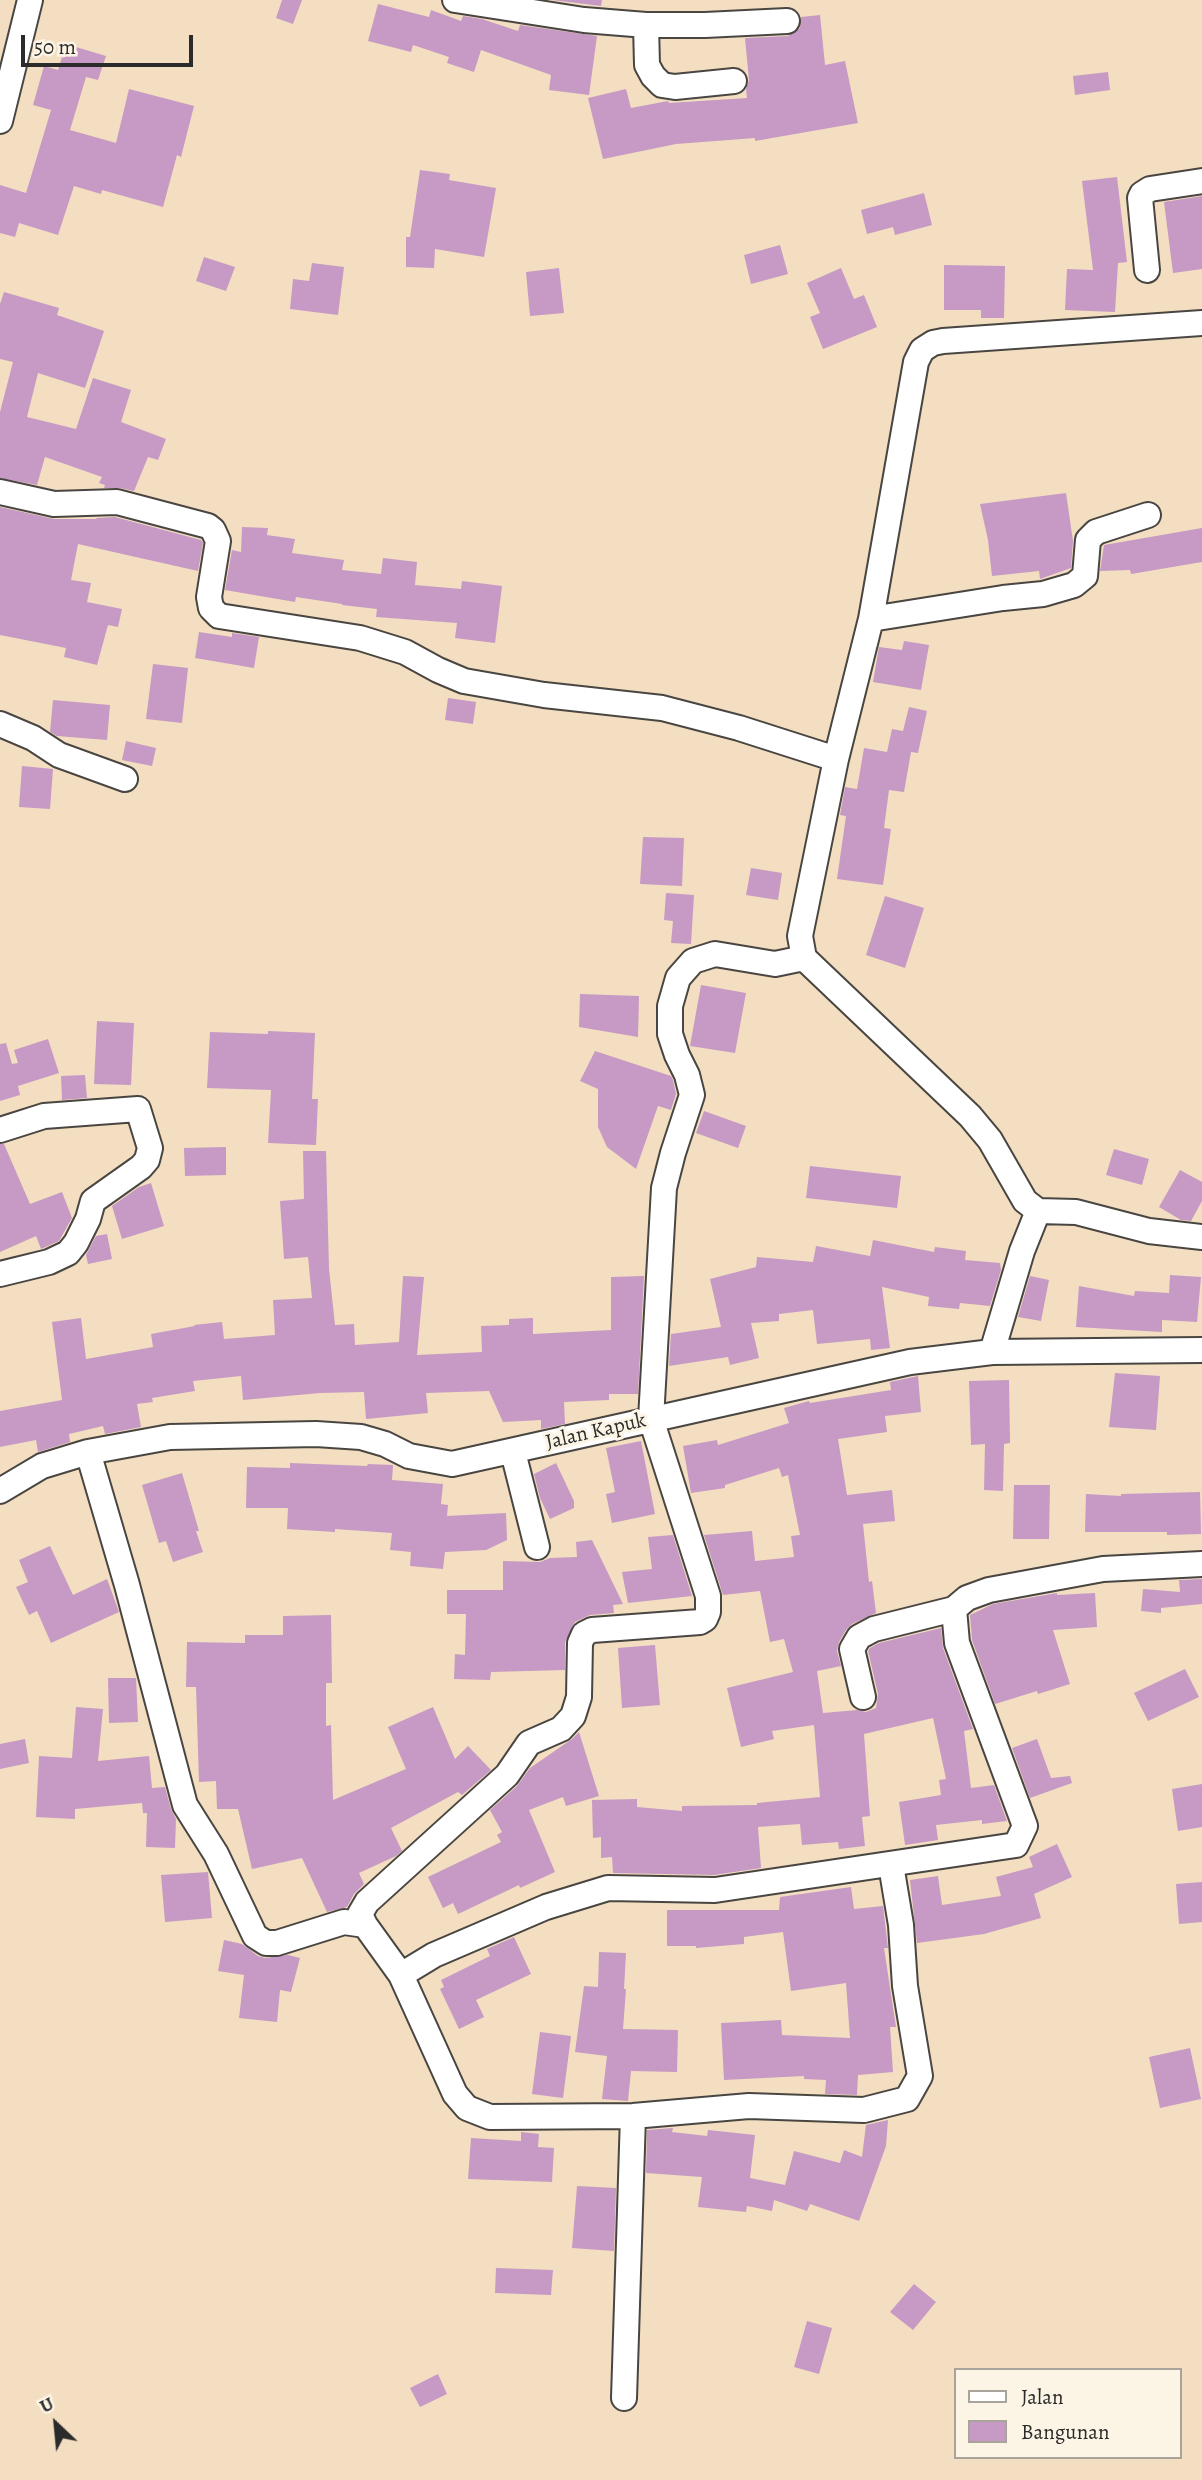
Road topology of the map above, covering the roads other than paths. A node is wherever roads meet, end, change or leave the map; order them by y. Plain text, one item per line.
1 (30, 0) edge
2 (455, 0) edge
3 (787, 21) dead end
4 (646, 25) junction
5 (734, 81) dead end
6 (0, 121) edge
7 (1202, 181) edge
8 (1147, 270) dead end
9 (1202, 323) edge
10 (0, 492) edge
11 (1148, 515) dead end
12 (871, 619) junction
13 (0, 724) edge
14 (836, 759) junction
15 (125, 779) dead end
16 (804, 958) junction
17 (0, 1130) edge
18 (1038, 1211) junction
19 (1202, 1237) edge
20 (0, 1274) edge
21 (1202, 1350) edge
22 (992, 1352) junction
23 (651, 1419) junction
24 (88, 1452) junction
25 (513, 1452) junction
26 (0, 1491) edge
27 (537, 1547) dead end
28 (1202, 1564) edge
29 (954, 1609) junction
30 (863, 1697) dead end
31 (891, 1865) junction
32 (365, 1925) junction
33 (401, 1975) junction
34 (634, 2116) junction
35 (624, 2398) dead end

1 - 6 street
2 - 4 street
3 - 4 street
4 - 5 street
7 - 8 street
9 - 12 street
10 - 14 street
11 - 12 street
12 - 14 street
13 - 15 street
14 - 16 street
16 - 18 street
16 - 23 street
17 - 20 street
18 - 19 street
18 - 22 street
21 - 22 street, Jalan Kapuk
22 - 23 street, Jalan Kapuk
23 - 25 street, Jalan Kapuk
23 - 32 street
24 - 25 street, Jalan Kapuk
24 - 26 street, Jalan Kapuk
24 - 32 street
25 - 27 street
28 - 29 street
29 - 30 street
29 - 31 street
31 - 33 street
31 - 34 street
32 - 33 street
33 - 34 street
34 - 35 street

